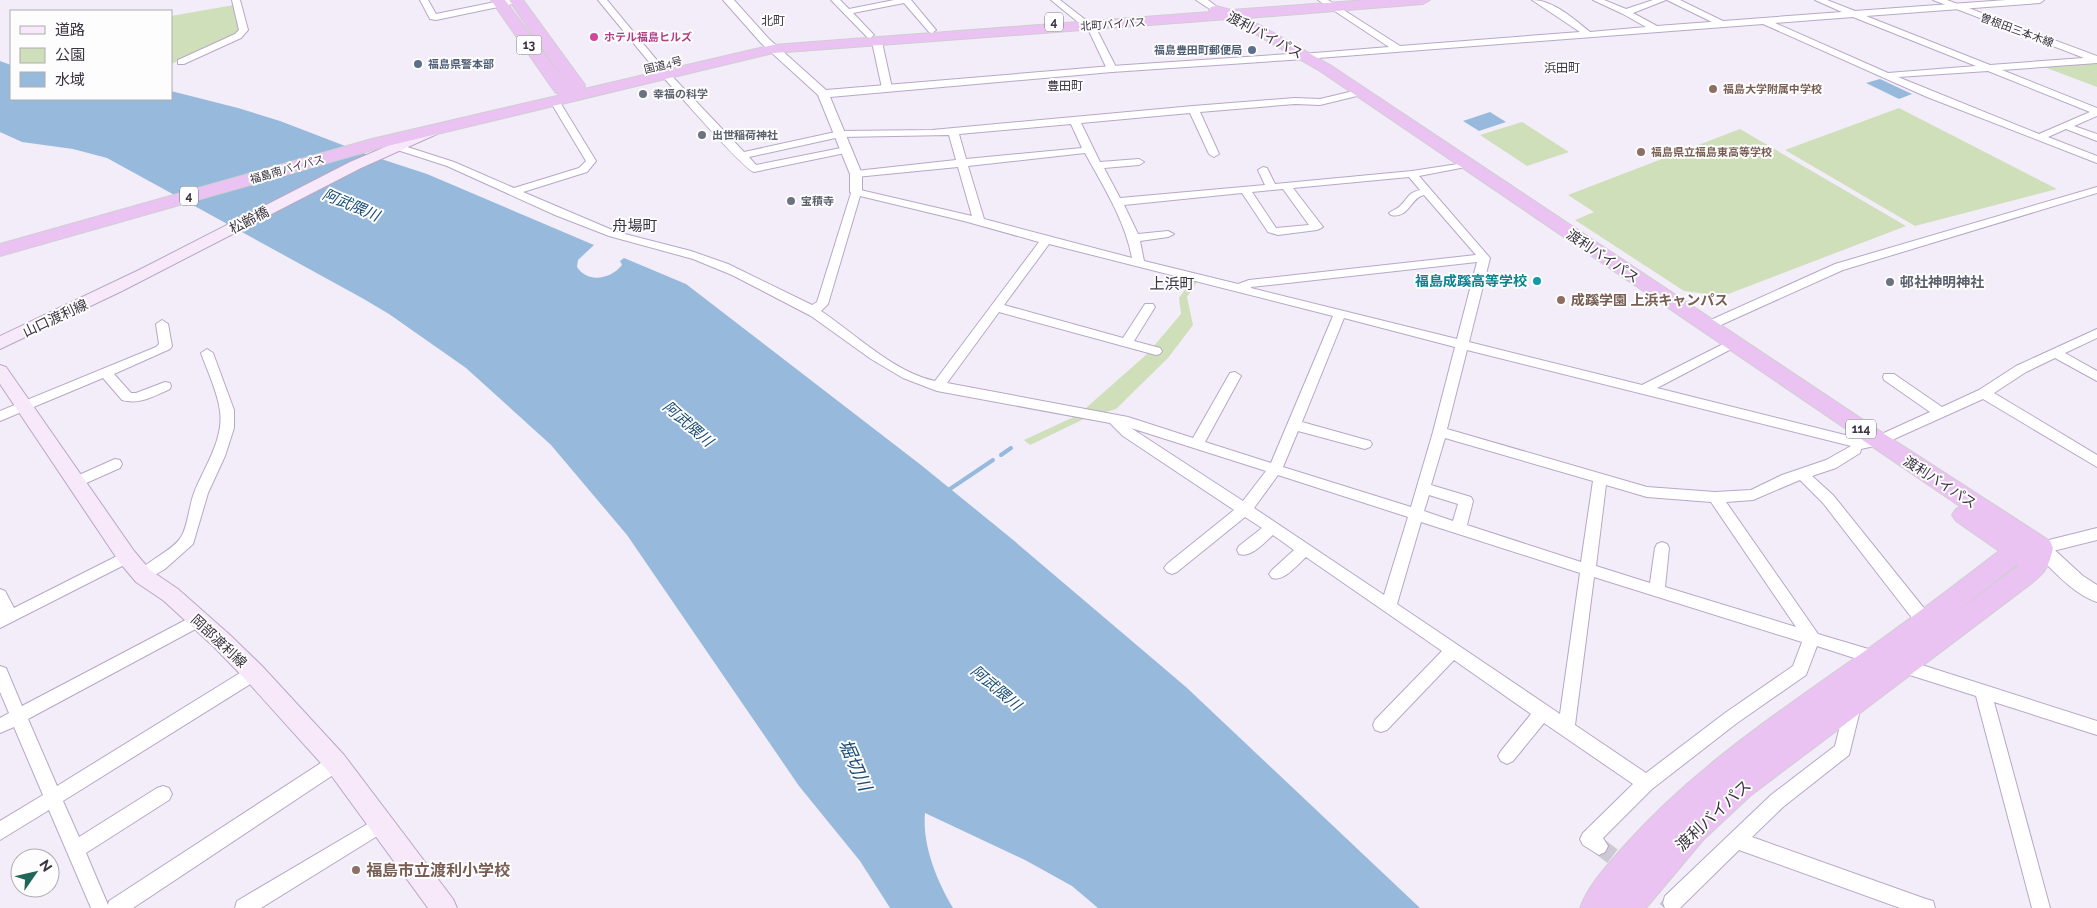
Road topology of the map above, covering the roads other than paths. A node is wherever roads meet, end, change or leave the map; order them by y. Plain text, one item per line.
1 (236, 0) edge
2 (424, 0) edge
3 (517, 0) edge
4 (602, 0) edge
5 (728, 0) edge
6 (835, 0) edge
7 (907, 0) edge
8 (1055, 0) edge
9 (1423, 0) edge
10 (1536, 0) edge
11 (1596, 0) edge
12 (1662, 0) edge
13 (1672, 0) edge
14 (1819, 0) edge
15 (1938, 0) edge
16 (2040, 0) edge
17 (499, 2) edge
18 (1331, 2) edge
19 (1954, 7) junction
20 (1217, 11) edge
21 (846, 12) junction
22 (1626, 12) junction
23 (1853, 14) junction
24 (1763, 21) junction
25 (1086, 23) junction
26 (1722, 24) junction
27 (1655, 29) junction
28 (932, 30) junction
29 (1588, 34) junction
30 (873, 38) junction
31 (769, 45) junction
32 (1397, 48) junction
33 (1297, 56) junction
34 (2097, 60) edge
35 (181, 62) dead end
36 (1112, 69) junction
37 (1991, 69) junction
38 (661, 70) junction
39 (1888, 76) junction
40 (887, 88) junction
41 (577, 91) junction
42 (822, 94) junction
43 (1356, 94) junction
44 (558, 95) junction
45 (1193, 109) junction
46 (2097, 111) edge
47 (1074, 119) junction
48 (2066, 126) junction
49 (953, 131) junction
50 (840, 134) junction
51 (2040, 138) junction
52 (2097, 138) edge
53 (383, 143) junction
54 (846, 150) junction
55 (1088, 150) junction
56 (1214, 154) dead end
57 (740, 156) junction
58 (2097, 160) edge
59 (1139, 162) dead end
60 (962, 163) junction
61 (1461, 165) junction
62 (1096, 166) junction
63 (1263, 170) dead end
64 (856, 174) junction
65 (1412, 174) junction
66 (1286, 186) junction
67 (1271, 187) junction
68 (1246, 190) junction
69 (2097, 190) edge
70 (514, 191) junction
71 (856, 192) junction
72 (1427, 192) junction
73 (1117, 202) junction
74 (1395, 213) dead end
75 (979, 221) junction
76 (1168, 234) dead end
77 (0, 238) edge
78 (1134, 238) junction
79 (1046, 240) junction
80 (0, 250) edge
81 (1484, 258) junction
82 (1138, 262) junction
83 (1241, 288) junction
84 (110, 292) joint
85 (996, 307) junction
86 (1148, 307) dead end
87 (813, 310) junction
88 (1340, 313) junction
89 (162, 324) dead end
90 (1708, 326) junction
91 (2097, 333) edge
92 (1127, 342) junction
93 (0, 343) edge
94 (1462, 345) junction
95 (1728, 346) junction
96 (1156, 350) dead end
97 (207, 353) dead end
98 (2056, 353) junction
99 (0, 371) edge
100 (105, 372) junction
101 (1234, 376) dead end
102 (1889, 377) dead end
103 (2097, 377) edge
104 (165, 386) dead end
105 (937, 387) junction
106 (1645, 389) junction
107 (1984, 393) junction
108 (23, 406) junction
109 (1941, 413) junction
110 (0, 416) edge
111 (1114, 419) junction
112 (1294, 425) junction
113 (1440, 432) junction
114 (1197, 443) junction
115 (1364, 444) dead end
116 (1865, 445) junction
117 (2097, 462) edge
118 (115, 464) dead end
119 (1276, 468) junction
120 (1802, 474) junction
121 (1600, 479) junction
122 (75, 483) junction
123 (1424, 488) junction
124 (1716, 497) junction
125 (1245, 508) junction
126 (1416, 513) junction
127 (1273, 527) junction
128 (1459, 527) junction
129 (2097, 534) edge
130 (1662, 548) dead end
131 (1305, 549) junction
132 (1244, 550) dead end
133 (2031, 554) junction
134 (127, 557) junction
135 (1172, 568) dead end
136 (1586, 568) junction
137 (1277, 574) dead end
138 (143, 576) junction
139 (1657, 590) junction
140 (2097, 595) edge
141 (0, 596) edge
142 (1389, 606) junction
143 (5, 620) edge
144 (197, 620) junction
145 (1925, 622) junction
146 (1812, 637) junction
147 (1452, 651) junction
148 (1876, 658) junction
149 (1903, 666) junction
150 (0, 673) edge
151 (254, 673) junction
152 (1983, 693) junction
153 (1854, 702) junction
154 (1542, 713) junction
155 (19, 716) junction
156 (1381, 725) dead end
157 (0, 726) edge
158 (2097, 728) edge
159 (1566, 729) junction
160 (1507, 756) dead end
161 (336, 763) junction
162 (1646, 783) junction
163 (163, 794) dead end
164 (53, 798) junction
165 (381, 824) junction
166 (0, 831) edge
167 (1736, 840) junction
168 (1599, 846) dead end
169 (75, 849) junction
170 (1672, 903) dead end
171 (100, 908) edge
172 (116, 908) edge
173 (244, 908) edge
174 (444, 908) edge
175 (1595, 908) edge
176 (1626, 908) edge
177 (1924, 908) edge
178 (2041, 908) edge

1 - 35 street
2 - 17 street
3 - 17 street
3 - 41 highway, 13
4 - 38 street
5 - 31 street
6 - 21 street
7 - 21 street
7 - 28 street
8 - 25 street
9 - 18 highway, 北町バイパス / 4
10 - 29 street
11 - 22 street
12 - 22 street
13 - 26 street
14 - 23 street
15 - 19 street, 曽根田三本木線
16 - 19 street
17 - 44 highway, 13
18 - 20 highway, 北町バイパス / 4
18 - 32 street
19 - 23 street
19 - 34 street, 曽根田三本木線
20 - 25 highway, 北町バイパス / 4
20 - 33 highway, 渡利バイパス / 114
21 - 30 street
22 - 27 street
23 - 24 street
23 - 37 street
24 - 26 street
24 - 39 street
25 - 28 highway, 北町バイパス / 4
25 - 30 highway, 北町バイパス / 4
25 - 36 street
26 - 27 street
27 - 29 street
28 - 30 highway, 北町バイパス / 4
29 - 32 street
30 - 31 highway, 北町バイパス / 4
30 - 40 street
31 - 38 highway, 国道4号 / 4
31 - 42 street
32 - 33 street
33 - 36 street
33 - 43 highway, 渡利バイパス / 114
34 - 37 street
36 - 40 street
37 - 39 street
37 - 46 street
38 - 41 highway, 国道4号 / 4
38 - 57 street
39 - 51 street
40 - 42 street
41 - 44 highway, 福島南バイパス / 4
42 - 50 street
43 - 45 street
43 - 61 highway, 渡利バイパス / 114
44 - 53 highway, 福島南バイパス / 4
44 - 53 highway, 福島南バイパス / 4
44 - 70 street
45 - 47 street
45 - 56 street
46 - 48 street
47 - 49 street
47 - 55 street
48 - 51 street
48 - 52 street
49 - 50 street
49 - 60 street
50 - 54 street
50 - 57 street
51 - 58 street
53 - 70 street
53 - 77 highway, 福島南バイパス / 4
53 - 80 highway, 福島南バイパス / 4
53 - 84 main road, 松齢橋
54 - 57 street
54 - 64 street
55 - 60 street
55 - 62 street
59 - 62 street
60 - 64 street
60 - 75 street
61 - 65 street
61 - 90 highway, 渡利バイパス / 114
61 - 95 highway, 渡利バイパス / 114
62 - 73 street
63 - 67 street
64 - 71 street
65 - 66 street
65 - 72 street
66 - 67 street
66 - 68 street
67 - 68 street
68 - 73 street
69 - 90 street
70 - 87 street
71 - 75 street
71 - 87 street
72 - 74 street
72 - 81 street
73 - 78 street
75 - 79 street
76 - 78 street
78 - 82 street
79 - 82 street
79 - 85 street
81 - 83 street
81 - 94 street
82 - 83 street
83 - 88 street
84 - 93 main road, 山口渡利線
85 - 92 street
85 - 105 street
86 - 92 street
87 - 105 street
88 - 94 street
88 - 112 street
89 - 100 street
90 - 95 highway, 渡利バイパス / 114
91 - 98 street
92 - 96 street
94 - 106 street
94 - 113 street
95 - 106 street
95 - 116 highway, 渡利バイパス / 114
97 - 138 street
98 - 103 street
98 - 107 street
99 - 108 main road, 岡部渡利線
100 - 104 street
100 - 108 street
101 - 114 street
102 - 109 street
105 - 111 street
106 - 116 street
107 - 109 street
107 - 117 street
108 - 110 street
108 - 122 main road, 岡部渡利線
109 - 116 street
111 - 114 street
111 - 125 street
112 - 115 street
112 - 119 street
113 - 121 street
113 - 123 street
114 - 119 street
116 - 120 street
116 - 133 highway, 渡利バイパス / 114
118 - 122 street
119 - 125 street
119 - 126 street
120 - 124 street
120 - 145 street
121 - 124 street
121 - 136 street
122 - 134 main road, 岡部渡利線
123 - 126 street
123 - 128 street
124 - 146 street
125 - 127 street
125 - 135 street
126 - 128 street
126 - 142 street
127 - 131 street
127 - 132 street
128 - 136 street
129 - 133 street
130 - 139 street
131 - 137 street
131 - 142 street
133 - 140 street
133 - 145 highway, 渡利バイパス
133 - 149 highway, 渡利バイパス
134 - 138 main road, 岡部渡利線
134 - 143 street
136 - 139 street
136 - 159 street
138 - 144 main road, 岡部渡利線
139 - 146 street
141 - 143 street
142 - 147 street
144 - 151 main road, 岡部渡利線
144 - 155 street
145 - 148 highway, 渡利バイパス
146 - 148 street
146 - 162 street
147 - 154 street
147 - 156 street
148 - 149 street
148 - 175 highway, 渡利バイパス
149 - 152 street
149 - 153 highway, 渡利バイパス
150 - 155 street
151 - 161 main road, 岡部渡利線
151 - 164 street
152 - 158 street
152 - 178 street
153 - 167 street
153 - 176 highway, 渡利バイパス
154 - 159 street
154 - 160 street
155 - 157 street
155 - 164 street
159 - 162 street
161 - 165 main road, 岡部渡利線
161 - 172 street
162 - 168 street
163 - 169 street
164 - 166 street
164 - 169 street
165 - 173 street
165 - 174 main road, 岡部渡利線
167 - 170 street
167 - 177 street
169 - 171 street

